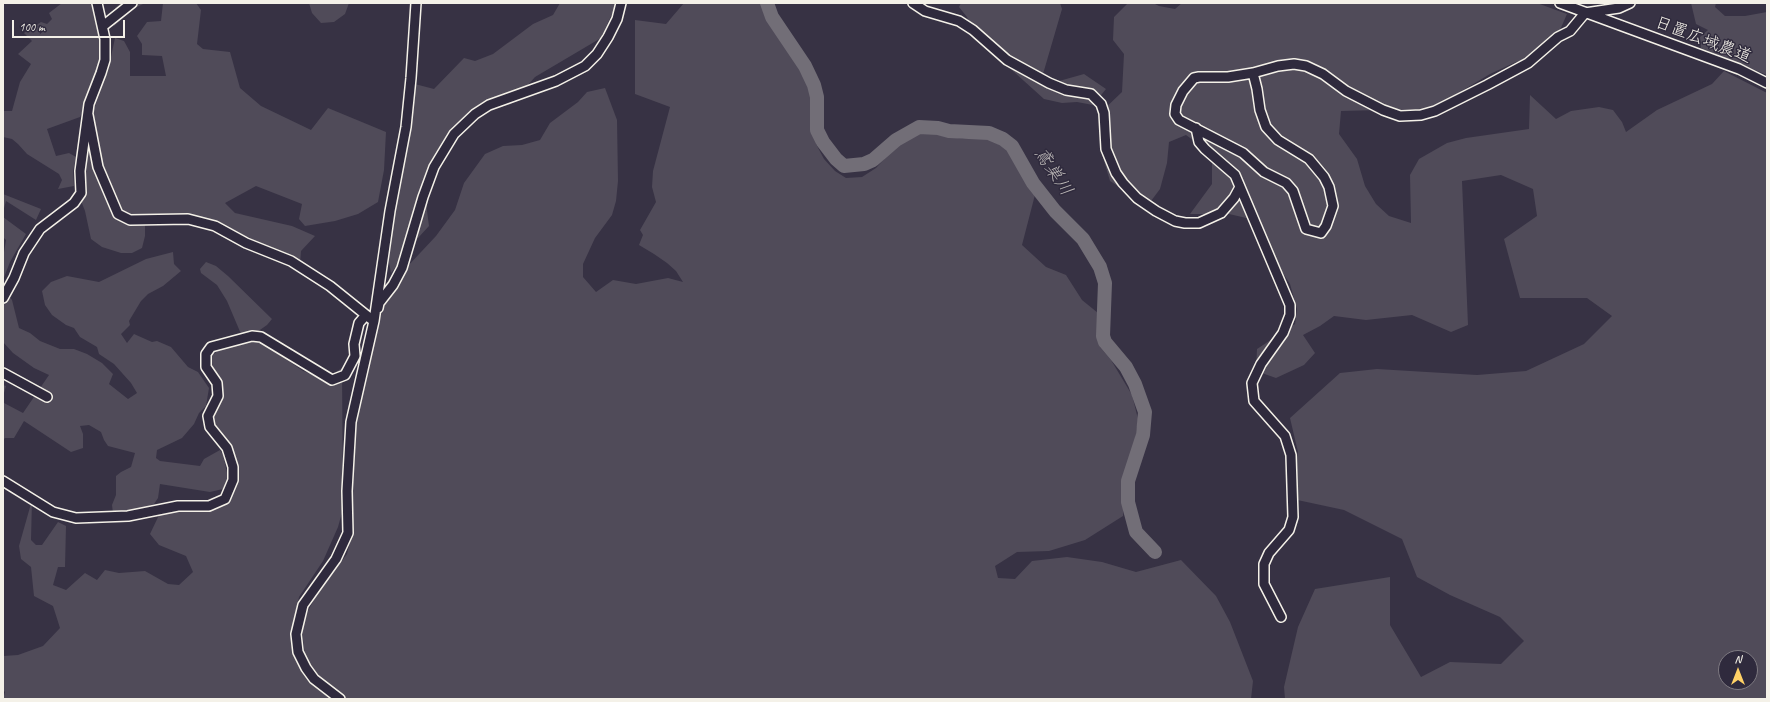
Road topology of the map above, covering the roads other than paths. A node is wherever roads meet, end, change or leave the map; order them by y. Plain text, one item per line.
1 (97, 3) edge
2 (132, 3) edge
3 (416, 3) edge
4 (621, 3) edge
5 (913, 3) edge
6 (1560, 3) edge
7 (1630, 3) edge
8 (1585, 13) junction
9 (103, 26) junction
10 (1253, 73) junction
11 (1767, 83) edge
12 (88, 115) junction
13 (1196, 128) junction
14 (1240, 188) junction
15 (3, 298) edge
16 (370, 318) junction
17 (3, 373) edge
18 (47, 397) dead end
19 (3, 481) edge
20 (1281, 617) dead end
21 (340, 699) edge

1 - 9 street
2 - 9 street
3 - 16 street
4 - 16 street
5 - 14 street
6 - 8 street, 日置広域農道
7 - 8 street
8 - 10 street
8 - 11 street, 日置広域農道
9 - 12 street
10 - 13 street
10 - 13 street
12 - 15 street
12 - 16 street
13 - 14 street
14 - 20 street
16 - 19 street
16 - 21 street
17 - 18 street

